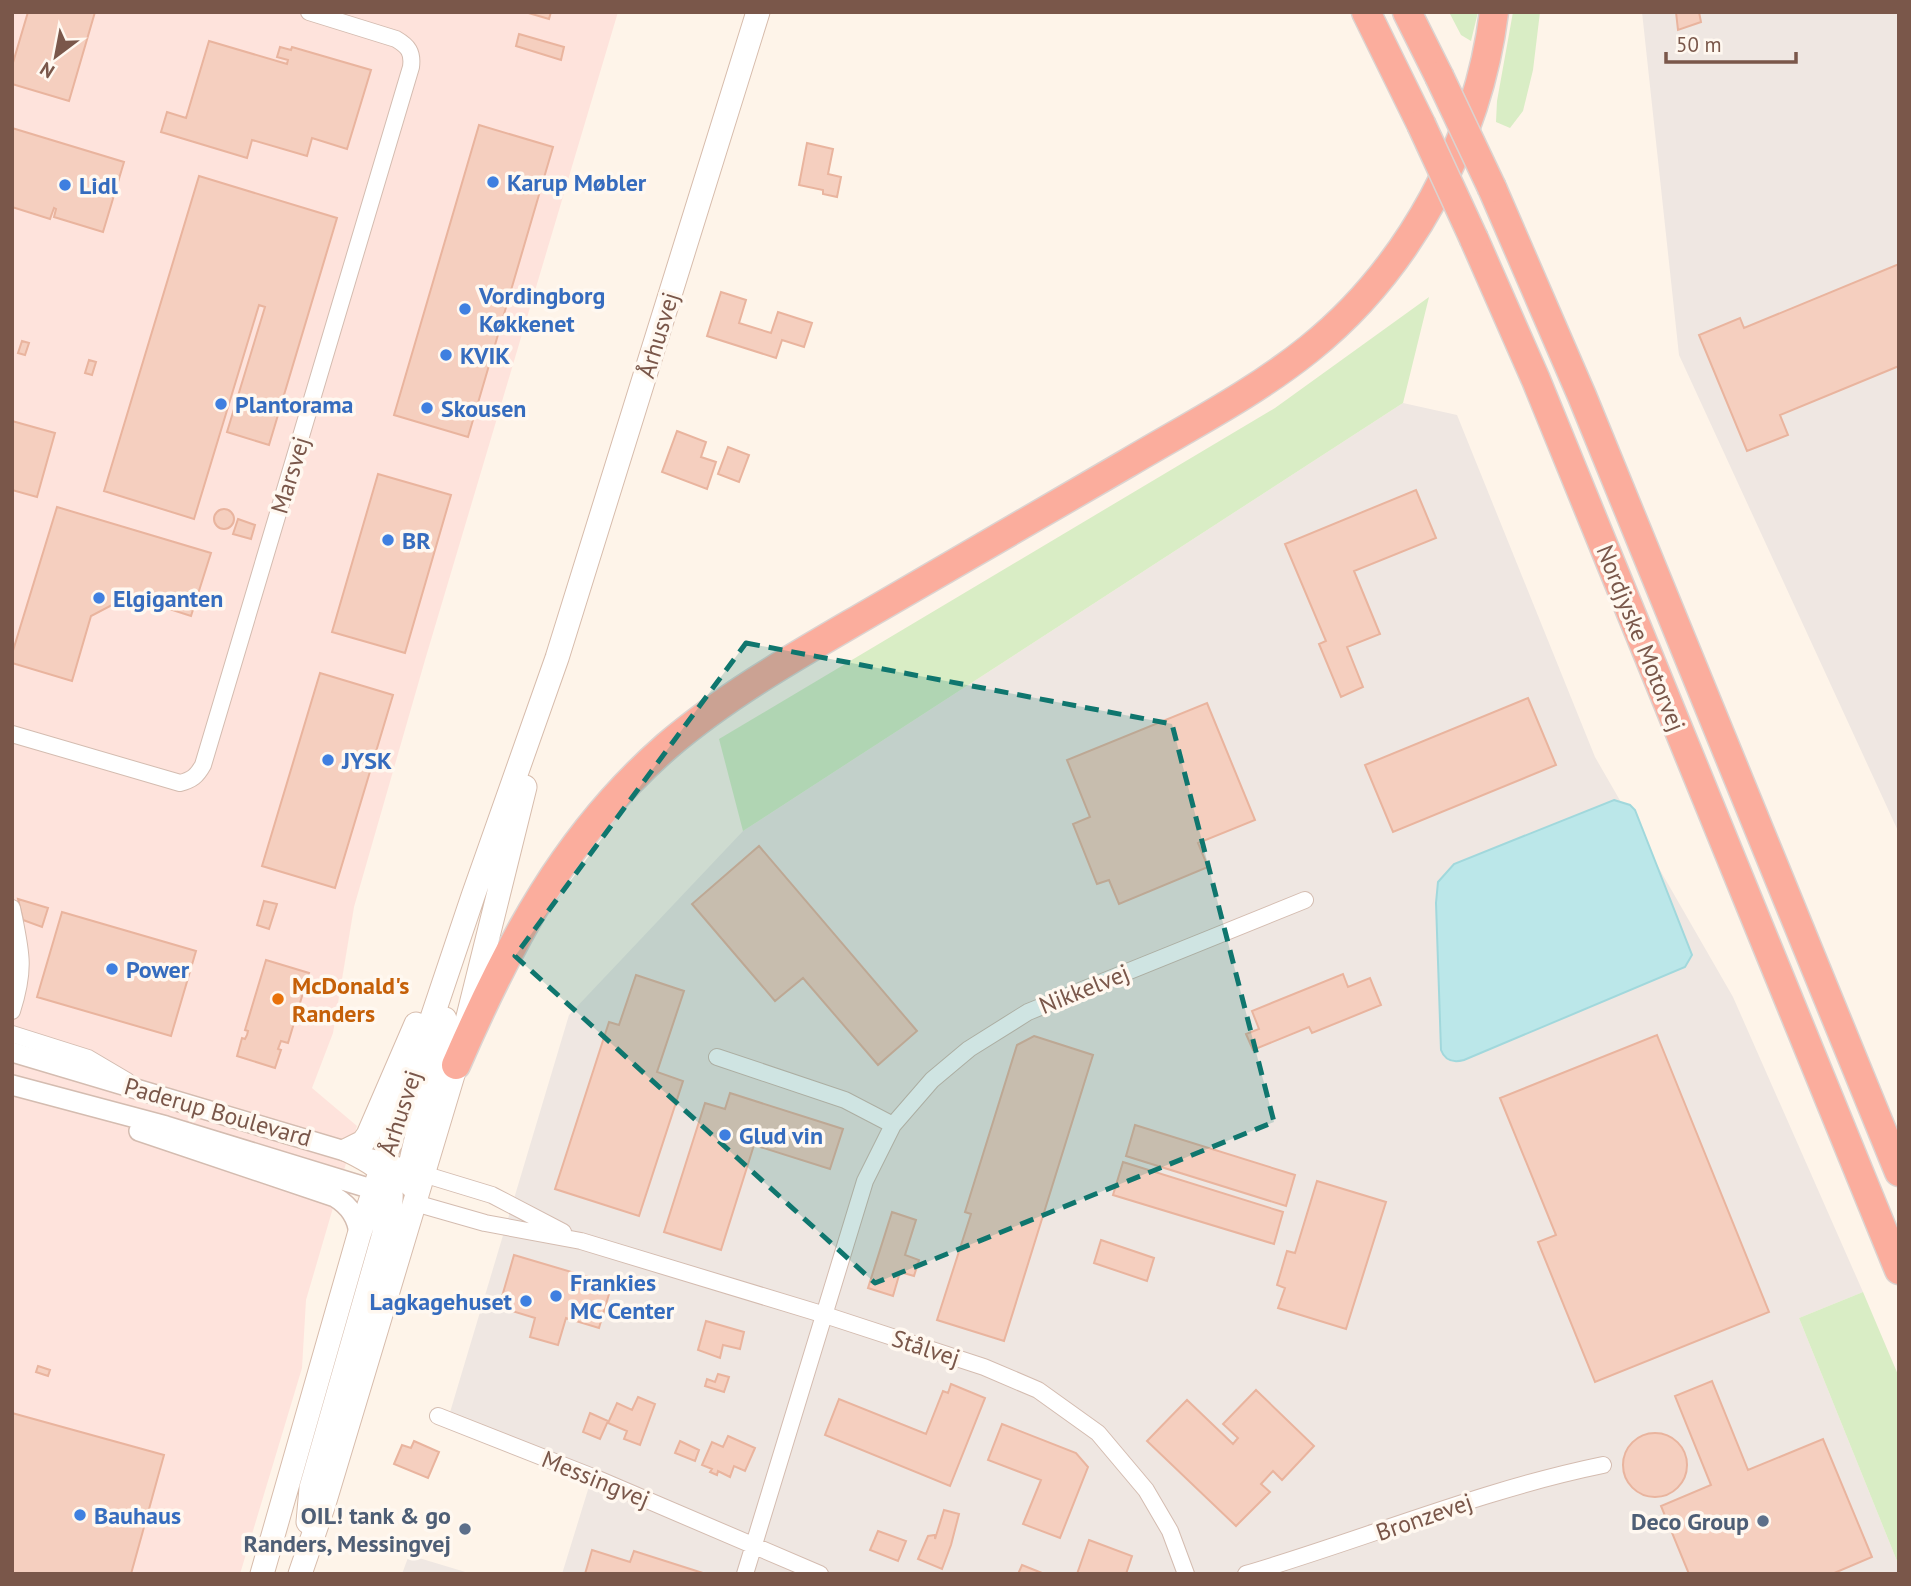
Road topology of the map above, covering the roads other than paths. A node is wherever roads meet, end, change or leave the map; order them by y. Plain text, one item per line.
1 (309, 12) edge
2 (758, 12) edge
3 (1366, 12) edge
4 (1407, 12) edge
5 (1494, 12) edge
6 (557, 658) junction
7 (12, 734) edge
8 (473, 896) junction
9 (1305, 900) dead end
10 (12, 908) edge
11 (12, 1011) edge
12 (12, 1034) edge
13 (12, 1052) edge
14 (718, 1057) dead end
15 (456, 1065) junction
16 (12, 1086) edge
17 (141, 1089) junction
18 (893, 1125) junction
19 (347, 1150) junction
20 (1899, 1171) edge
21 (383, 1179) junction
22 (419, 1190) junction
23 (359, 1235) junction
24 (581, 1241) junction
25 (1899, 1270) edge
26 (825, 1315) junction
27 (438, 1416) dead end
28 (1603, 1465) dead end
29 (754, 1545) junction
30 (302, 1568) edge
31 (262, 1574) edge
32 (745, 1574) edge
33 (820, 1574) edge
34 (1186, 1574) edge
35 (1246, 1574) edge

1 - 7 street, Marsvej
2 - 6 main road, Århusvej
3 - 25 highway, Nordjyske Motorvej, bridge
4 - 20 highway, Nordjyske Motorvej, bridge
5 - 15 highway
6 - 8 main road, Århusvej
6 - 15 main road, Århusvej
8 - 19 main road
8 - 21 main road, Århusvej
8 - 22 main road
9 - 18 street, Nikkelvej
10 - 11 street
12 - 17 street
13 - 17 street, Paderup Boulevard
14 - 18 street
15 - 22 main road, Århusvej
16 - 21 street, Paderup Boulevard
16 - 23 street
17 - 19 street, Paderup Boulevard
18 - 26 street, Nikkelvej
19 - 21 main road
21 - 22 street, Paderup Boulevard
21 - 22 street, Paderup Boulevard
21 - 23 main road, Århusvej
21 - 30 main road
22 - 24 street, Stålvej
22 - 24 street, Stålvej
22 - 30 main road, Århusvej
23 - 31 main road, Århusvej
24 - 26 street, Stålvej
26 - 29 street
26 - 34 street, Stålvej
27 - 29 street, Messingvej
28 - 35 street, Bronzevej
29 - 32 street
29 - 33 street, Messingvej

